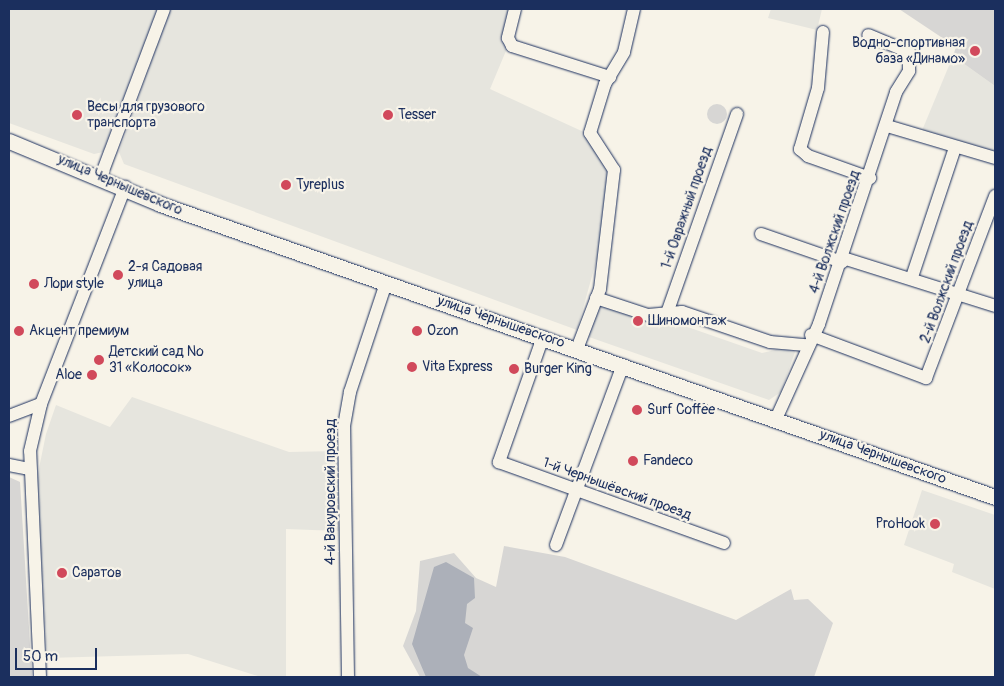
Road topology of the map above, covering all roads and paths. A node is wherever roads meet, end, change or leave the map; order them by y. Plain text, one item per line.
1 (164, 9) edge
2 (515, 9) edge
3 (634, 9) edge
4 (823, 32) dead end
5 (868, 35) dead end
6 (610, 77) junction
7 (737, 114) dead end
8 (887, 126) junction
9 (9, 141) edge
10 (955, 148) junction
11 (995, 158) edge
12 (101, 176) junction
13 (870, 178) junction
14 (125, 187) junction
15 (995, 196) edge
16 (761, 234) dead end
17 (843, 260) junction
18 (912, 277) junction
19 (386, 283) junction
20 (960, 294) junction
21 (596, 298) junction
22 (995, 306) edge
23 (667, 313) junction
24 (543, 336) junction
25 (809, 340) junction
26 (577, 349) junction
27 (623, 365) junction
28 (41, 404) junction
29 (9, 416) edge
30 (776, 419) junction
31 (9, 466) edge
32 (29, 469) junction
33 (574, 490) junction
34 (995, 497) edge
35 (724, 543) dead end
36 (556, 545) dead end
37 (40, 677) edge
38 (348, 677) edge

1 - 12 street
2 - 6 street
3 - 6 street
4 - 13 street
5 - 8 street, 4-й Волжский проезд
6 - 21 street
7 - 23 street, 1-й Овражный проезд
8 - 10 street
8 - 13 street, 4-й Волжский проезд
9 - 12 main road, улица Чернышевского
10 - 11 street
10 - 18 street
12 - 14 main road, улица Чернышевского
13 - 17 street, 4-й Волжский проезд
14 - 19 main road, улица Чернышевского
14 - 28 street
15 - 20 street, 2-й Волжский проезд
16 - 17 street
17 - 18 street
17 - 25 street, 4-й Волжский проезд
18 - 20 street
19 - 24 main road, улица Чернышевского
19 - 38 street, 4-й Вакуровский проезд
20 - 22 street
20 - 25 street, 2-й Волжский проезд
21 - 23 street
21 - 26 street
23 - 25 street
24 - 26 main road, улица Чернышевского
24 - 33 street, 1-й Чернышёвский проезд
25 - 30 street, 4-й Волжский проезд
26 - 27 main road, улица Чернышевского
27 - 30 main road, улица Чернышевского
27 - 33 street
28 - 29 street
28 - 32 street
30 - 34 main road, улица Чернышевского
31 - 32 street
32 - 37 street
33 - 35 street, 1-й Чернышёвский проезд
33 - 36 street

